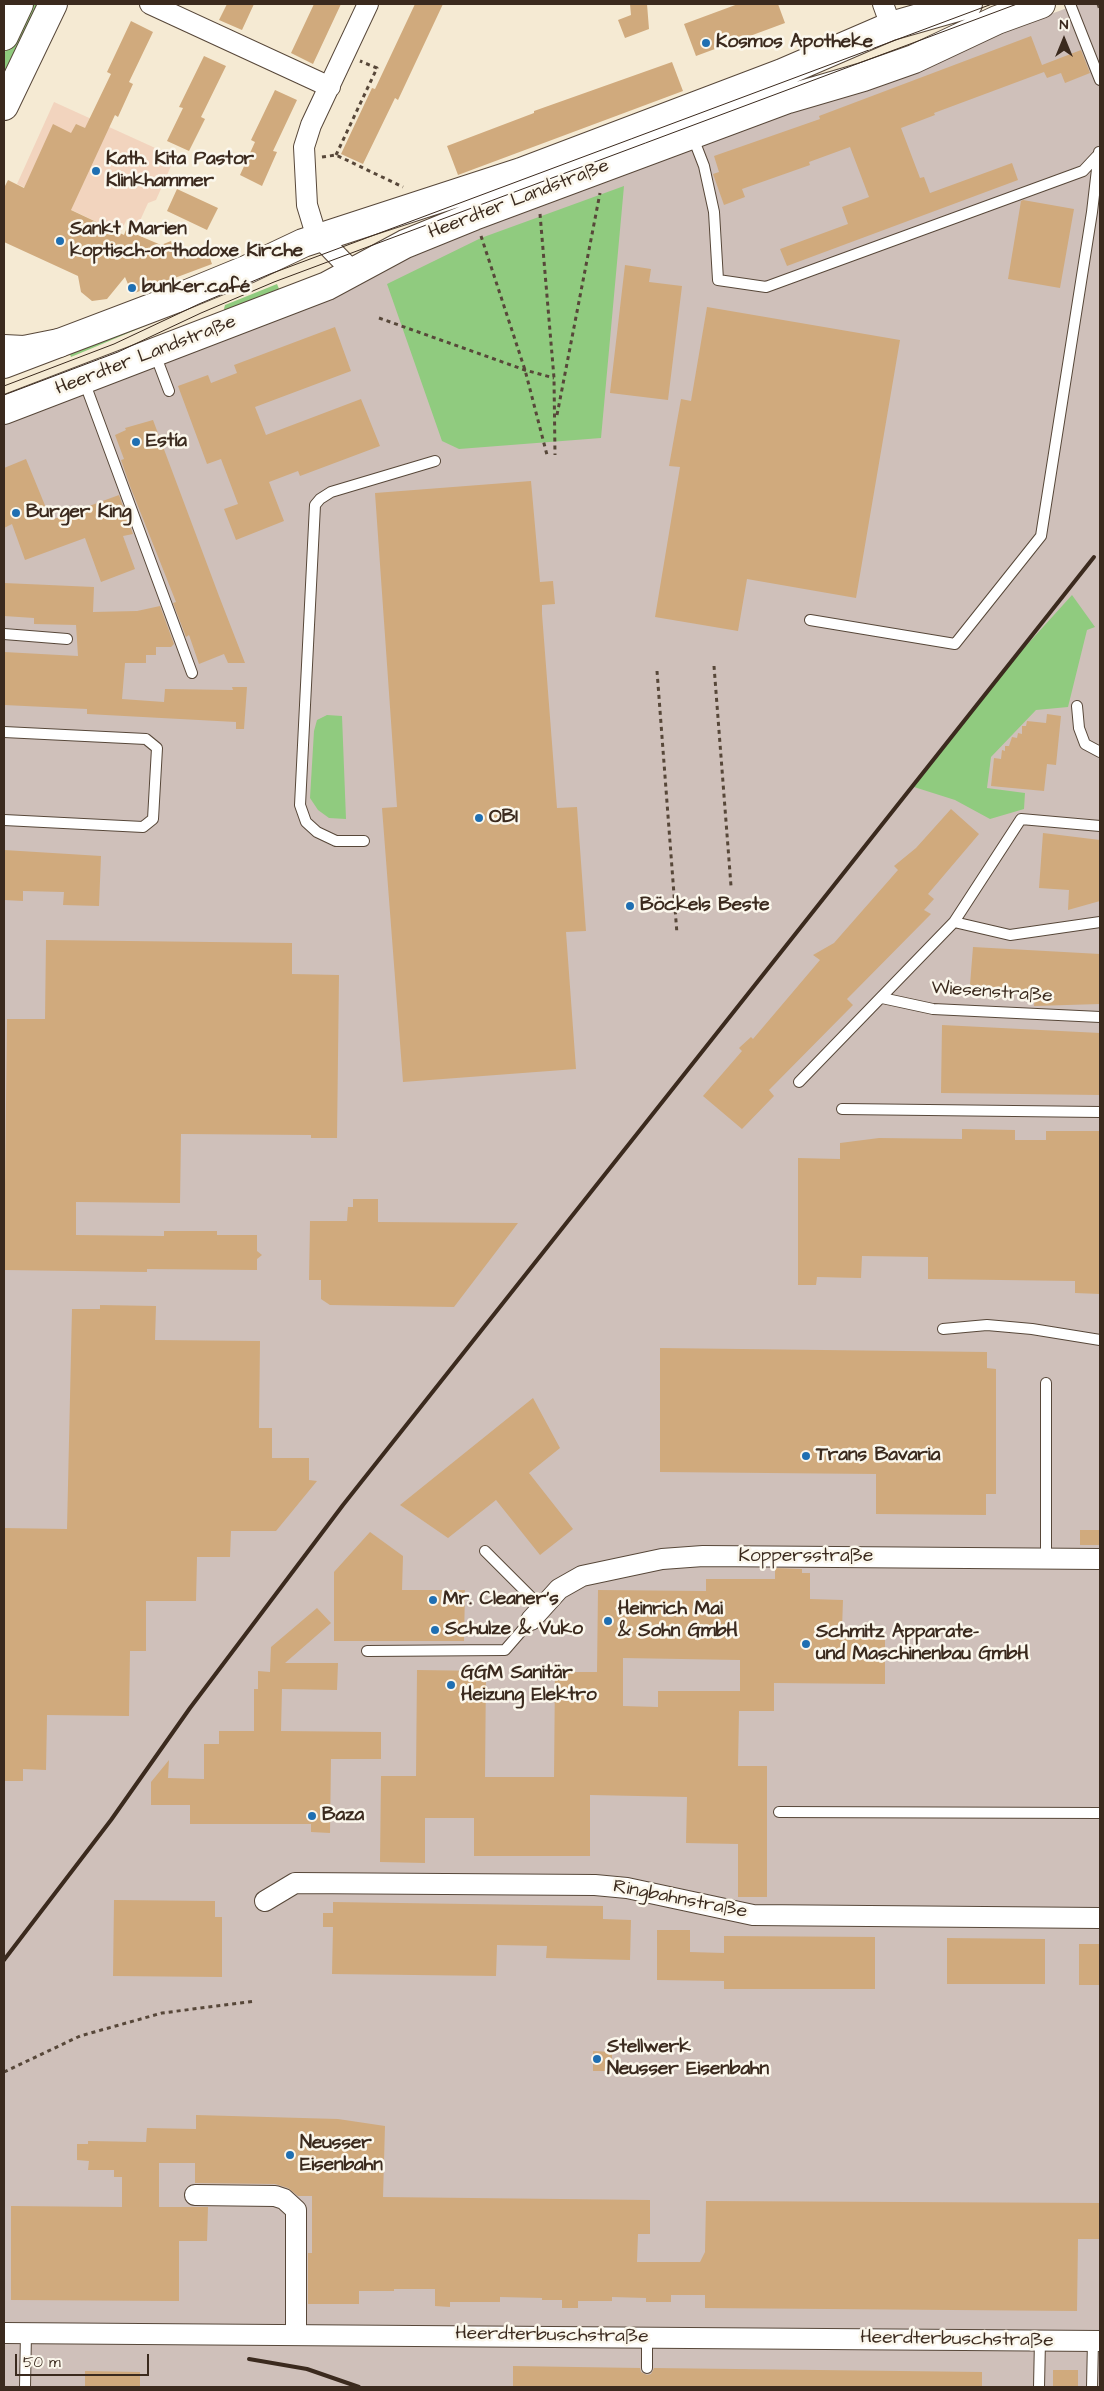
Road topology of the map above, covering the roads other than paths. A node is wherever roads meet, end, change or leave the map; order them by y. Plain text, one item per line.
1 (19, 4) edge
2 (53, 4) edge
3 (150, 4) edge
4 (368, 4) edge
5 (968, 4) edge
6 (1041, 4) edge
7 (1070, 4) edge
8 (887, 15) edge
9 (4, 36) edge
10 (1100, 80) edge
11 (330, 87) junction
12 (4, 106) edge
13 (692, 135) junction
14 (1100, 149) edge
15 (320, 238) junction
16 (353, 272) junction
17 (59, 343) junction
18 (4, 349) edge
19 (155, 354) junction
20 (4, 364) edge
21 (84, 381) junction
22 (169, 392) dead end
23 (4, 410) edge
24 (434, 462) dead end
25 (810, 620) dead end
26 (4, 634) edge
27 (66, 639) dead end
28 (192, 673) dead end
29 (1078, 706) dead end
30 (4, 732) edge
31 (1100, 752) edge
32 (4, 820) edge
33 (1100, 826) edge
34 (364, 841) dead end
35 (954, 922) junction
36 (1100, 922) edge
37 (882, 998) junction
38 (1100, 1017) edge
39 (799, 1082) dead end
40 (842, 1109) dead end
41 (1100, 1112) edge
42 (943, 1329) dead end
43 (1100, 1340) edge
44 (1046, 1383) dead end
45 (485, 1551) dead end
46 (1046, 1559) junction
47 (1100, 1559) edge
48 (536, 1614) junction
49 (367, 1651) dead end
50 (779, 1812) dead end
51 (1100, 1813) edge
52 (265, 1901) dead end
53 (1100, 1918) edge
54 (195, 2195) dead end
55 (4, 2333) edge
56 (26, 2333) junction
57 (296, 2334) junction
58 (647, 2337) junction
59 (1040, 2340) junction
60 (1097, 2341) edge
61 (647, 2368) dead end
62 (1095, 2383) edge
63 (25, 2387) edge
64 (1039, 2387) edge

1 - 9 main road
2 - 12 main road
3 - 11 street
4 - 11 street
5 - 8 main road, Heerdter Landstraße
6 - 13 main road, Heerdter Landstraße
7 - 10 lane
8 - 15 main road, Heerdter Landstraße
11 - 15 street
13 - 14 lane
13 - 16 main road, Heerdter Landstraße
14 - 25 lane
15 - 16 street
15 - 17 main road, Heerdter Landstraße
16 - 19 main road, Heerdter Landstraße
17 - 18 main road
17 - 20 main road, Heerdter Landstraße
19 - 21 main road, Heerdter Landstraße
19 - 22 lane
21 - 23 main road, Heerdter Landstraße
21 - 28 lane
24 - 34 lane
26 - 27 lane
29 - 31 lane
30 - 32 lane
33 - 35 lane, Wiesenstraße
35 - 36 lane
35 - 37 lane, Wiesenstraße
37 - 38 lane, Wiesenstraße
37 - 39 lane, Wiesenstraße
40 - 41 lane
42 - 43 lane
44 - 46 lane
45 - 48 lane
46 - 47 street, Koppersstraße
46 - 48 street, Koppersstraße
48 - 49 lane
50 - 51 lane
52 - 53 street, Ringbahnstraße
54 - 57 street
55 - 56 street, Heerdterbuschstraße
56 - 57 street, Heerdterbuschstraße
56 - 63 lane
57 - 58 street, Heerdterbuschstraße
58 - 59 street, Heerdterbuschstraße
58 - 61 lane
59 - 60 street, Heerdterbuschstraße
59 - 64 lane
60 - 62 lane

